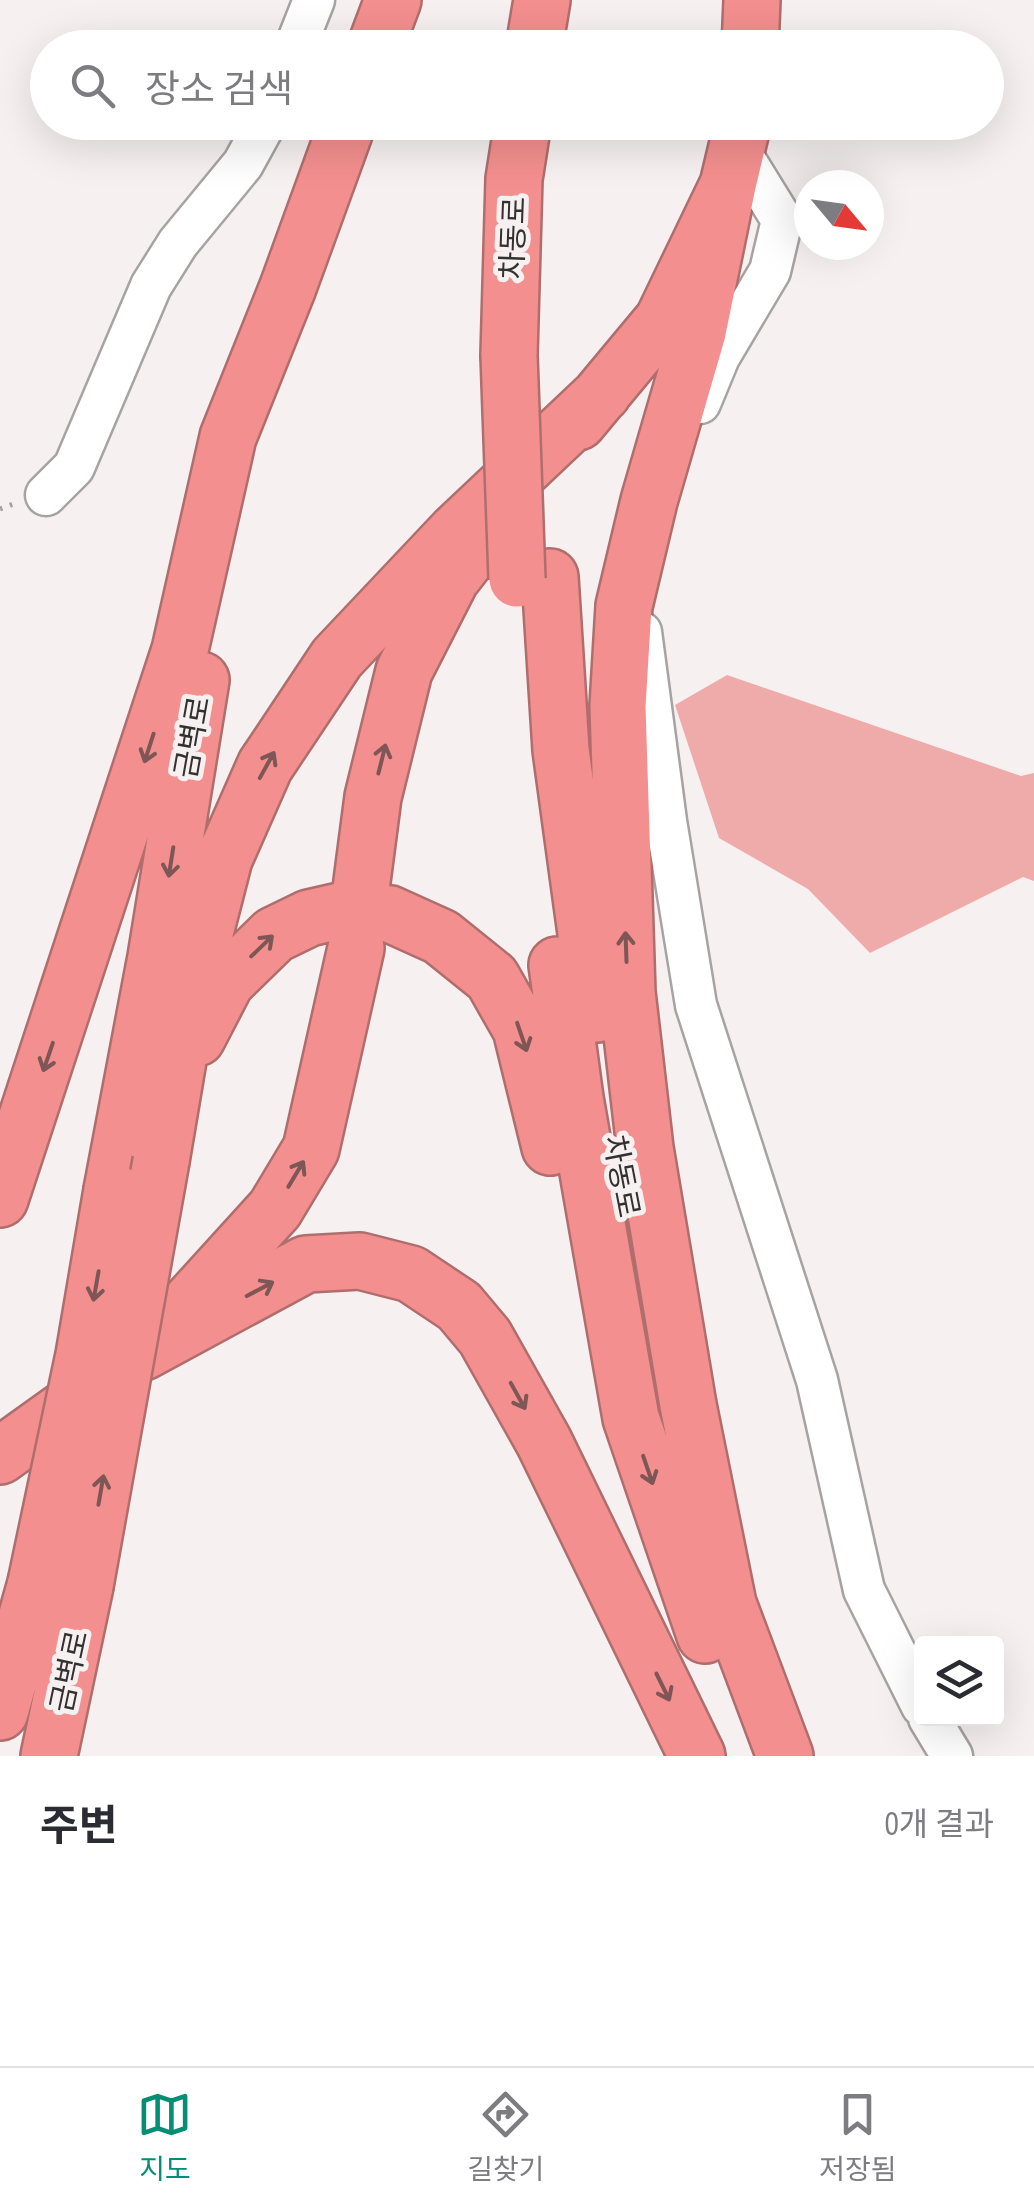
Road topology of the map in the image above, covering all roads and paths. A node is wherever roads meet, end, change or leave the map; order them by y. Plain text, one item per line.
1 (314, 0) edge
2 (372, 0) edge
3 (393, 0) edge
4 (542, 0) edge
5 (575, 0) edge
6 (302, 30) edge
7 (364, 30) edge
8 (382, 30) edge
9 (537, 30) edge
10 (571, 30) edge
11 (256, 140) edge
12 (340, 140) edge
13 (520, 140) edge
14 (553, 140) edge
15 (736, 152) edge
16 (288, 287) junction
17 (525, 355) junction
18 (602, 393) junction
19 (46, 495) dead end
20 (534, 578) junction
21 (361, 889) dead end
22 (356, 948) dead end
23 (173, 1085) junction
24 (0, 1199) edge
25 (144, 1352) junction
26 (631, 1418) junction
27 (0, 1456) edge
28 (61, 1585) junction
29 (728, 1604) junction
30 (914, 1690) edge
31 (0, 1712) edge
32 (934, 1726) edge
33 (49, 1756) edge
34 (697, 1756) edge
35 (750, 1756) edge
36 (785, 1756) edge
37 (952, 1756) edge

1 - 6 lane
2 - 7 highway
3 - 8 highway
4 - 9 highway
5 - 10 highway
11 - 19 lane
12 - 16 highway
13 - 17 highway, 차동로
14 - 17 highway, 차동로
15 - 18 highway
29 -> 15 highway
15 - 30 lane
16 -> 24 highway
16 -> 28 highway, 금벽로, bridge
17 - 20 highway, bridge
21 -> 18 highway
23 -> 18 highway
20 - 26 highway, 차동로
20 - 29 highway, 차동로
25 -> 22 highway
23 -> 26 highway
28 -> 23 highway, bridge
25 - 27 highway
25 -> 34 highway
26 -> 35 highway, 차동로
28 - 31 highway, 금벽로
28 - 33 highway, 금벽로
29 - 36 highway, 차동로
32 - 37 lane

